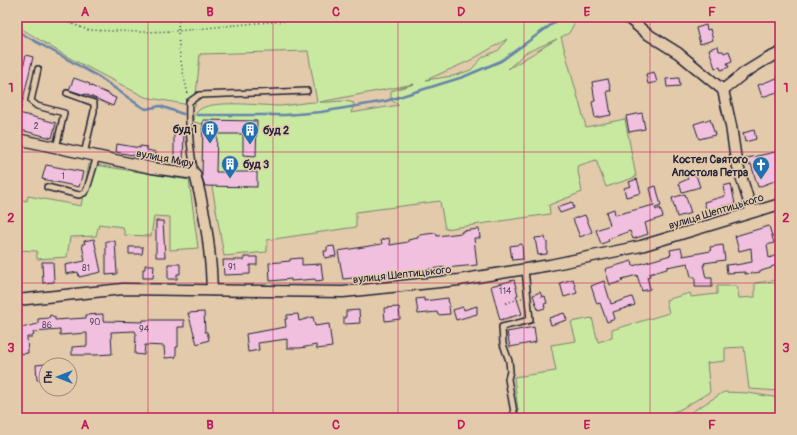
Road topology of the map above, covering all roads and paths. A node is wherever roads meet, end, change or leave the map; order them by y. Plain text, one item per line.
1 (54, 17) edge
2 (179, 17) edge
3 (348, 17) edge
4 (436, 17) edge
5 (458, 17) edge
6 (627, 17) edge
7 (178, 31) junction
8 (780, 53) edge
9 (38, 69) dead end
10 (723, 90) junction
11 (307, 91) dead end
12 (67, 93) dead end
13 (189, 102) junction
14 (17, 139) edge
15 (56, 148) junction
16 (84, 154) junction
17 (97, 156) junction
18 (195, 174) junction
19 (47, 188) dead end
20 (780, 204) edge
21 (752, 212) junction
22 (525, 269) junction
23 (212, 290) junction
24 (528, 297) junction
25 (17, 300) edge
26 (506, 303) dead end
27 (515, 418) edge

1 - 7 path
2 - 7 path
3 - 7 path
4 - 5 path
6 - 10 street
7 - 13 path
8 - 10 street
9 - 15 lane
10 - 21 street
11 - 13 lane
12 - 16 lane
13 - 18 lane
14 - 15 street, вулиця Миру
15 - 16 street, вулиця Миру
16 - 17 street, вулиця Миру
17 - 18 street, вулиця Миру
17 - 19 lane
18 - 23 street, вулиця Миру
20 - 21 street, вулиця Шептицького
21 - 22 street, вулиця Шептицького
22 - 23 street, вулиця Шептицького
22 - 24 lane
23 - 25 street, вулиця Шептицького
24 - 26 path
24 - 27 lane

